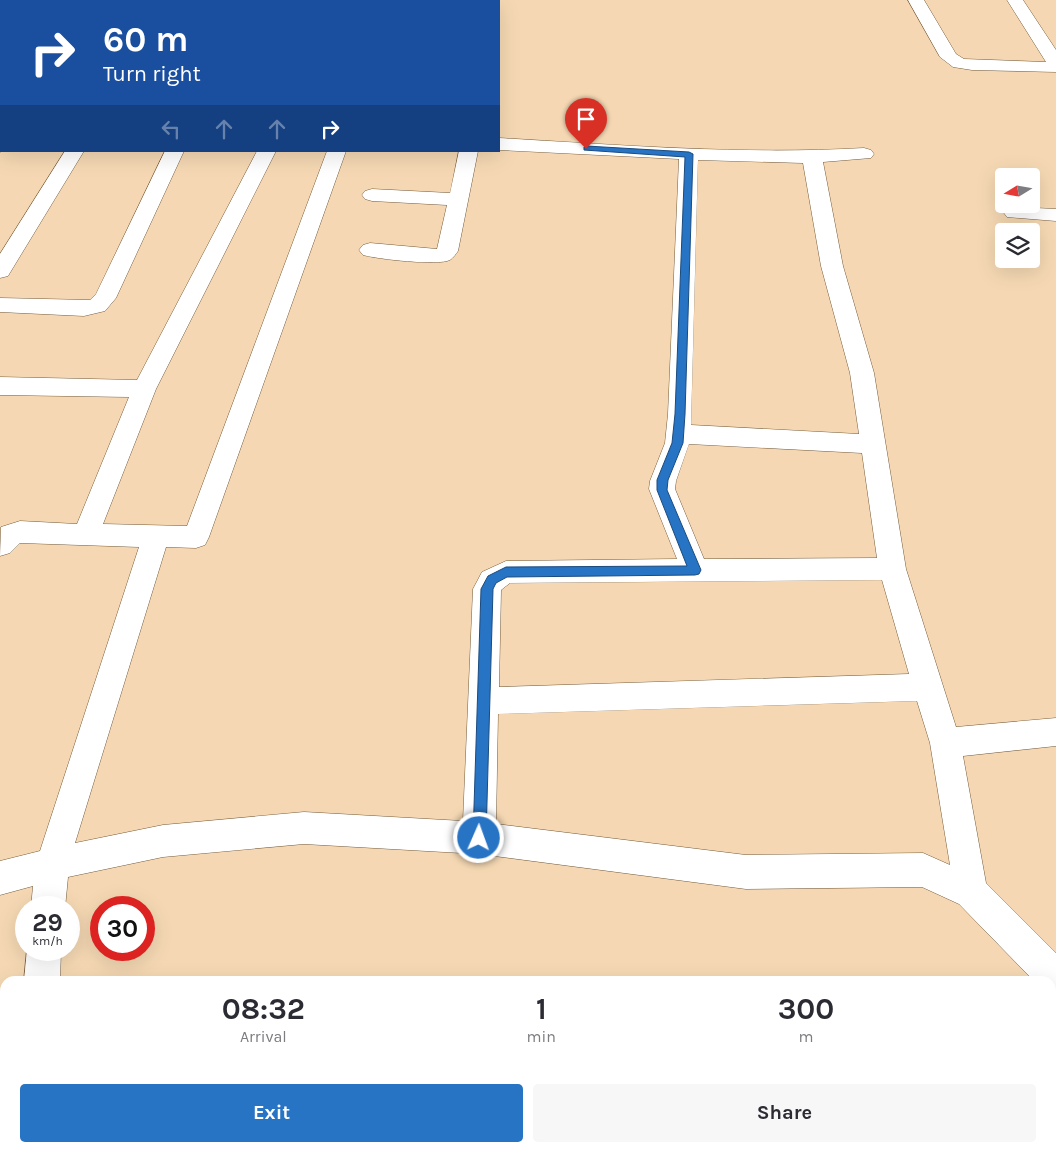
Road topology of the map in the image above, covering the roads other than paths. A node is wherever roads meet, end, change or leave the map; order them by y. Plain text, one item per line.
1 (916, 0) edge
2 (1015, 0) edge
3 (1056, 63) edge
4 (1056, 67) edge
5 (500, 144) edge
6 (74, 152) edge
7 (176, 152) edge
8 (266, 152) edge
9 (337, 152) edge
10 (469, 152) edge
11 (689, 154) junction
12 (864, 154) dead end
13 (812, 156) junction
14 (372, 195) dead end
15 (458, 200) junction
16 (1014, 213) dead end
17 (1056, 215) edge
18 (370, 250) dead end
19 (0, 272) edge
20 (0, 305) edge
21 (0, 386) edge
22 (144, 389) junction
23 (678, 434) junction
24 (873, 444) junction
25 (86, 535) junction
26 (156, 536) junction
27 (0, 545) edge
28 (892, 569) junction
29 (695, 570) junction
30 (928, 687) junction
31 (484, 701) junction
32 (1056, 732) edge
33 (945, 742) junction
34 (479, 838) junction
35 (52, 864) junction
36 (0, 878) edge
37 (971, 892) junction
38 (49, 896) edge
39 (43, 961) edge
40 (42, 976) edge
41 (1054, 976) edge

1 - 4 street
2 - 3 street
5 - 11 street
6 - 19 street
7 - 20 street
8 - 22 street
9 - 26 street
10 - 15 street
11 - 13 street
11 - 23 street
12 - 13 street
13 - 24 street
14 - 15 street
15 - 18 street
16 - 17 street
21 - 22 street
22 - 25 street
23 - 24 street
23 - 29 street
24 - 28 street
25 - 26 street
25 - 27 street
26 - 35 street
28 - 29 street
28 - 30 street
29 - 31 street
30 - 31 street
30 - 33 street
31 - 34 street
32 - 33 street
33 - 37 street
34 - 35 street
34 - 37 street
35 - 36 street
35 - 38 street
37 - 41 street
39 - 40 street

